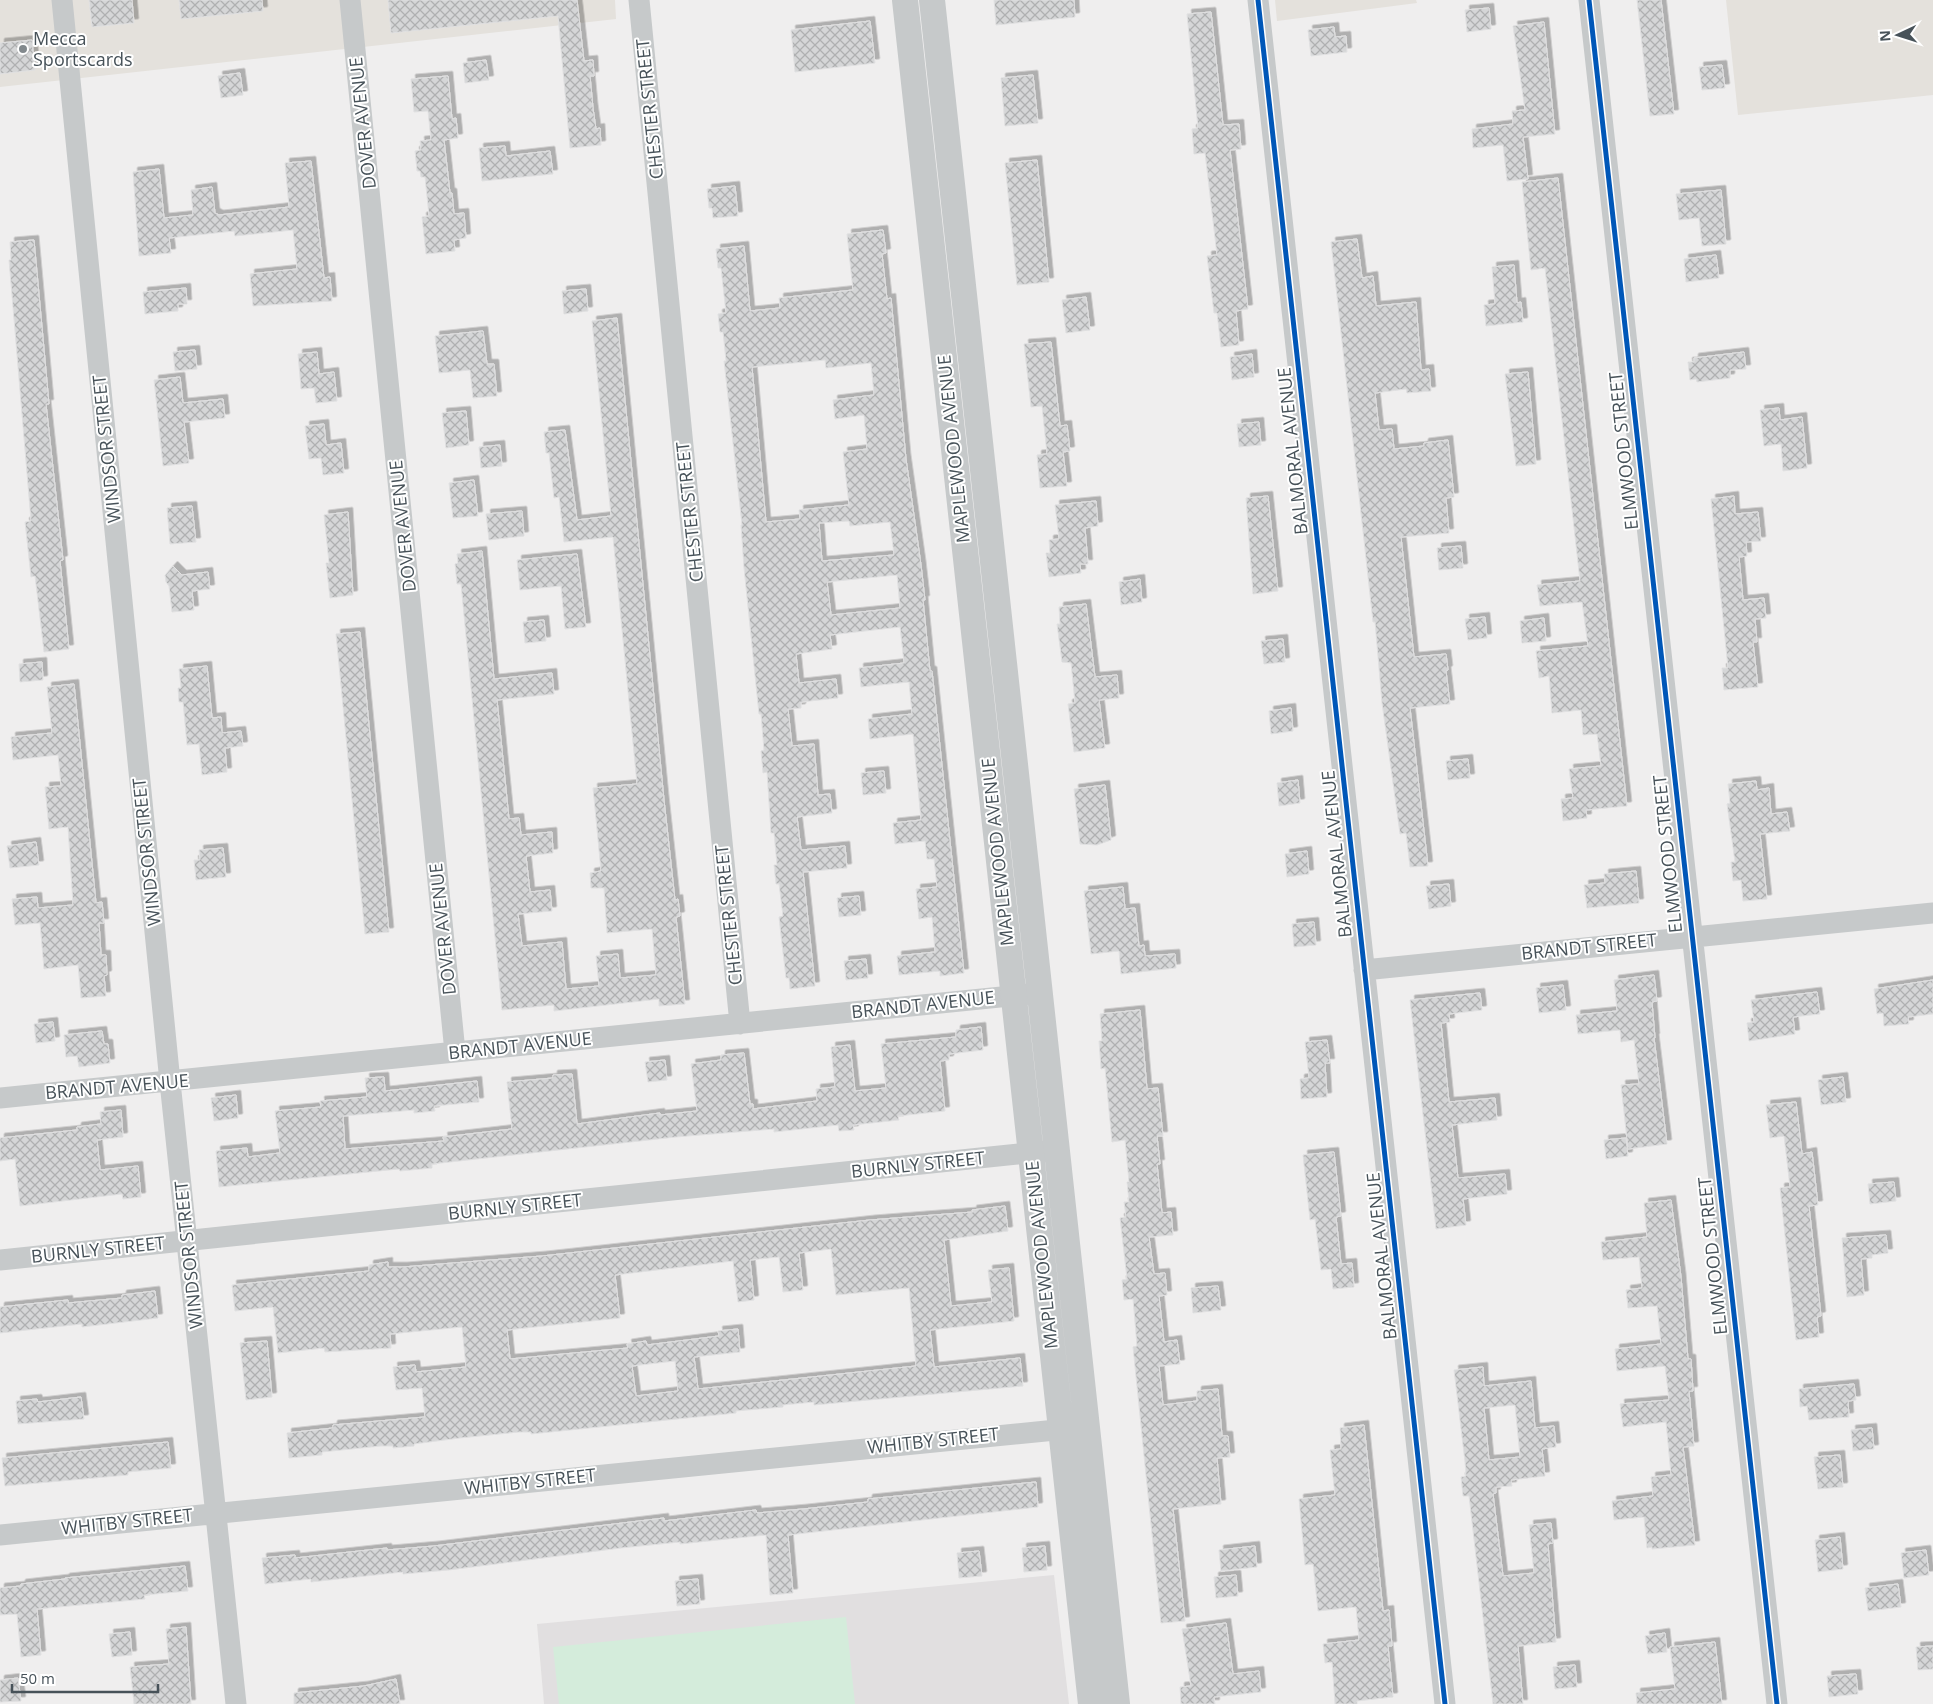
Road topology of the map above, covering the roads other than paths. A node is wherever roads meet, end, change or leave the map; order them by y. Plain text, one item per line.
1 (62, 0) edge
2 (350, 0) edge
3 (639, 0) edge
4 (905, 0) edge
5 (932, 0) edge
6 (1258, 0) edge
7 (1589, 0) edge
8 (998, 604) junction
9 (971, 607) junction
10 (1933, 913) edge
11 (1691, 937) junction
12 (1364, 970) junction
13 (1040, 993) junction
14 (1013, 996) junction
15 (740, 1024) junction
16 (455, 1052) junction
17 (170, 1082) junction
18 (0, 1098) edge
19 (1057, 1150) junction
20 (1031, 1153) junction
21 (187, 1241) junction
22 (0, 1260) edge
23 (1087, 1427) junction
24 (1061, 1429) junction
25 (216, 1513) junction
26 (0, 1535) edge
27 (236, 1704) edge
28 (1091, 1704) edge
29 (1117, 1704) edge
30 (1445, 1704) edge
31 (1777, 1704) edge

1 - 17 street, WINDSOR STREET
2 - 16 street, DOVER AVENUE
3 - 15 street, CHESTER STREET
4 - 9 street, MAPLEWOOD AVENUE
5 - 8 street, MAPLEWOOD AVENUE
6 - 12 street, BALMORAL AVENUE
7 - 11 street, ELMWOOD STREET
8 - 9 street
8 - 13 street, MAPLEWOOD AVENUE
9 - 14 street, MAPLEWOOD AVENUE
10 - 11 street, BRANDT STREET
11 - 12 street, BRANDT STREET
11 - 31 street, ELMWOOD STREET
12 - 30 street, BALMORAL AVENUE
13 - 14 street, BRANDT AVENUE
13 - 19 street, MAPLEWOOD AVENUE
14 - 15 street, BRANDT AVENUE
14 - 20 street, MAPLEWOOD AVENUE
15 - 16 street, BRANDT AVENUE
16 - 17 street, BRANDT AVENUE
17 - 18 street, BRANDT AVENUE
17 - 21 street, WINDSOR STREET
19 - 20 street, BURNLY STREET
19 - 23 street, MAPLEWOOD AVENUE
20 - 21 street, BURNLY STREET
20 - 24 street, MAPLEWOOD AVENUE
21 - 22 street, BURNLY STREET
21 - 25 street, WINDSOR STREET
23 - 24 street, WHITBY STREET
23 - 29 street, MAPLEWOOD AVENUE
24 - 25 street, WHITBY STREET
24 - 28 street, MAPLEWOOD AVENUE
25 - 26 street, WHITBY STREET
25 - 27 street, WINDSOR STREET

